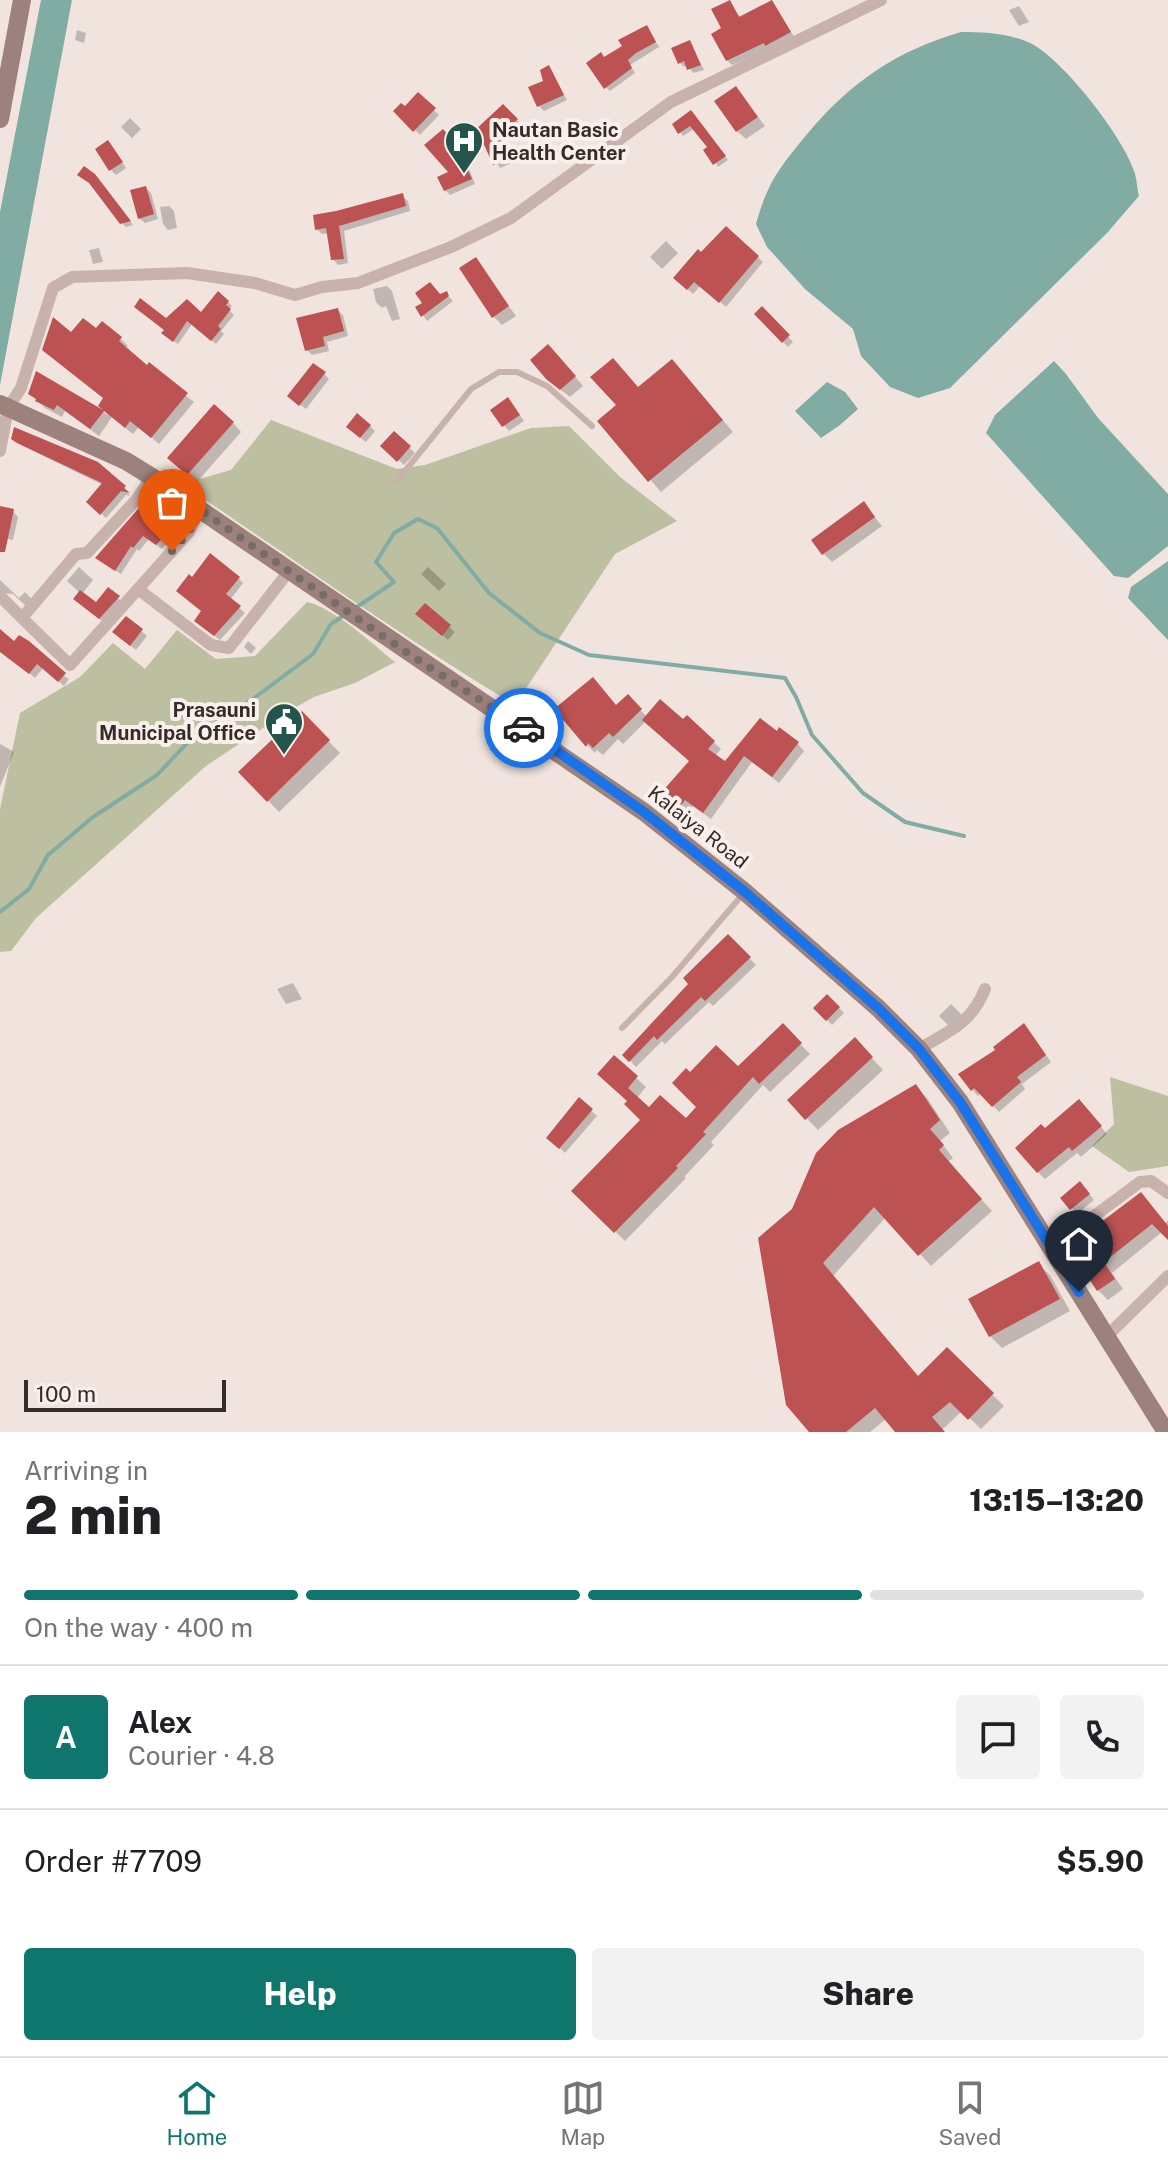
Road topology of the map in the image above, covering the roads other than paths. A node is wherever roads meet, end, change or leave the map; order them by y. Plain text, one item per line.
1 (22, 0) edge
2 (881, 0) edge
3 (0, 119) edge
4 (4, 406) edge
5 (592, 426) dead end
6 (0, 451) edge
7 (152, 477) junction
8 (397, 481) dead end
9 (199, 509) junction
10 (289, 571) junction
11 (138, 589) junction
12 (0, 596) edge
13 (22, 618) junction
14 (745, 892) junction
15 (985, 989) dead end
16 (622, 1028) dead end
17 (919, 1049) junction
18 (1168, 1193) edge
19 (1051, 1248) junction
20 (1168, 1276) edge
21 (1107, 1336) junction
22 (1166, 1432) edge

1 - 3 main road
2 - 4 street
4 - 6 street
4 - 7 main road, Kalaiya Road
5 - 8 lane
7 - 9 main road, Kalaiya Road
7 - 13 street
9 - 10 main road, Kalaiya Road
9 - 11 street
10 - 11 street
10 - 14 main road, Kalaiya Road
11 - 13 street
12 - 13 street
14 - 16 lane
14 - 17 main road, Kalaiya Road
15 - 17 street
17 - 19 main road, Kalaiya Road
18 - 19 street
19 - 21 main road, Kalaiya Road
20 - 21 street
21 - 22 main road, Kalaiya Road

